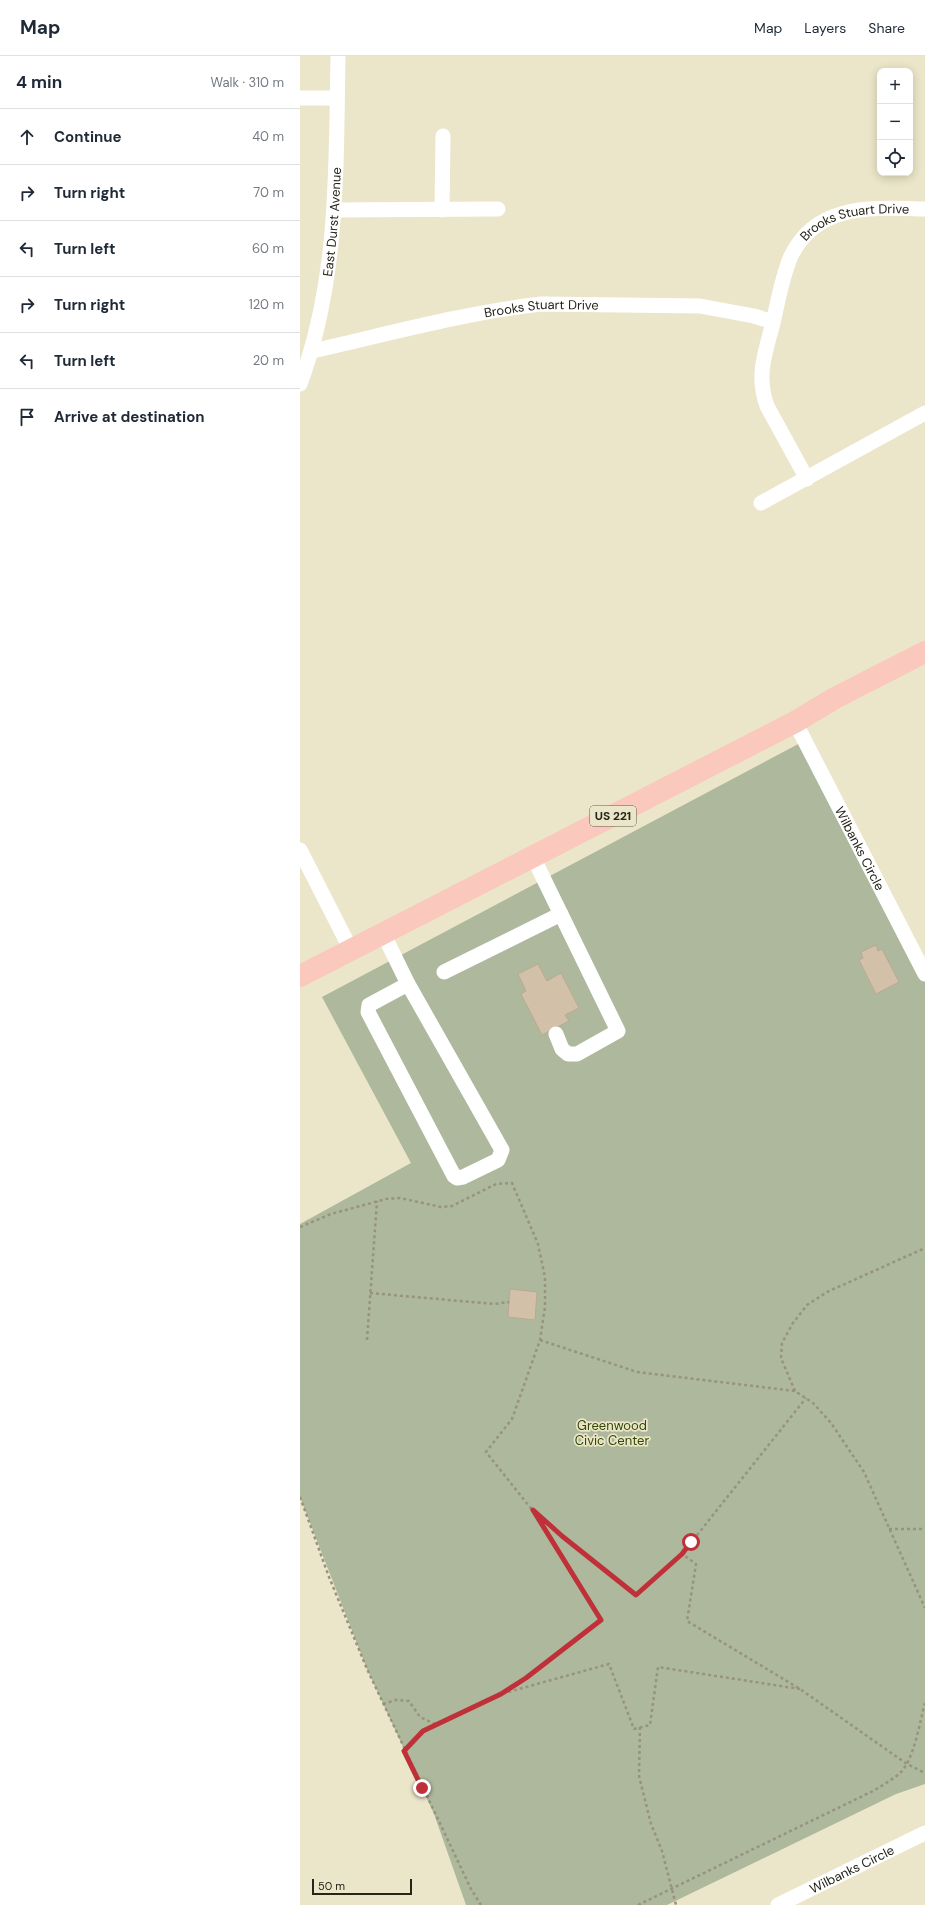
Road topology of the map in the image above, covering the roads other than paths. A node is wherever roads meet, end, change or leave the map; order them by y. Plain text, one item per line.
1 (338, 56) edge
2 (300, 98) edge
3 (337, 98) junction
4 (443, 136) dead end
5 (498, 209) dead end
6 (925, 209) edge
7 (334, 210) junction
8 (442, 210) junction
9 (773, 322) junction
10 (312, 351) junction
11 (300, 384) edge
12 (925, 413) edge
13 (807, 479) junction
14 (761, 503) dead end
15 (925, 652) edge
16 (795, 722) junction
17 (300, 850) edge
18 (533, 857) junction
19 (561, 914) junction
20 (383, 934) junction
21 (351, 950) junction
22 (444, 972) dead end
23 (925, 974) edge
24 (300, 976) edge
25 (408, 984) junction
26 (556, 1034) dead end
27 (925, 1833) edge
28 (778, 1905) edge

1 - 3 street, East Durst Avenue
2 - 3 street
3 - 7 street, East Durst Avenue
4 - 8 street
5 - 8 street
6 - 9 street, Brooks Stuart Drive
7 - 8 street
7 - 10 street, East Durst Avenue
9 - 10 street, Brooks Stuart Drive
9 - 13 street, Brooks Stuart Drive
10 - 11 street, East Durst Avenue
12 - 13 street
13 - 14 street
15 - 16 highway, US 221
16 - 18 highway, US 221
16 - 23 street, Wilbanks Circle
17 - 21 street
18 - 19 street
18 - 20 highway, US 221
19 - 22 street
19 - 26 street
20 - 21 highway, US 221
20 - 25 street
21 - 24 highway, US 221
25 - 25 street
27 - 28 street, Wilbanks Circle

